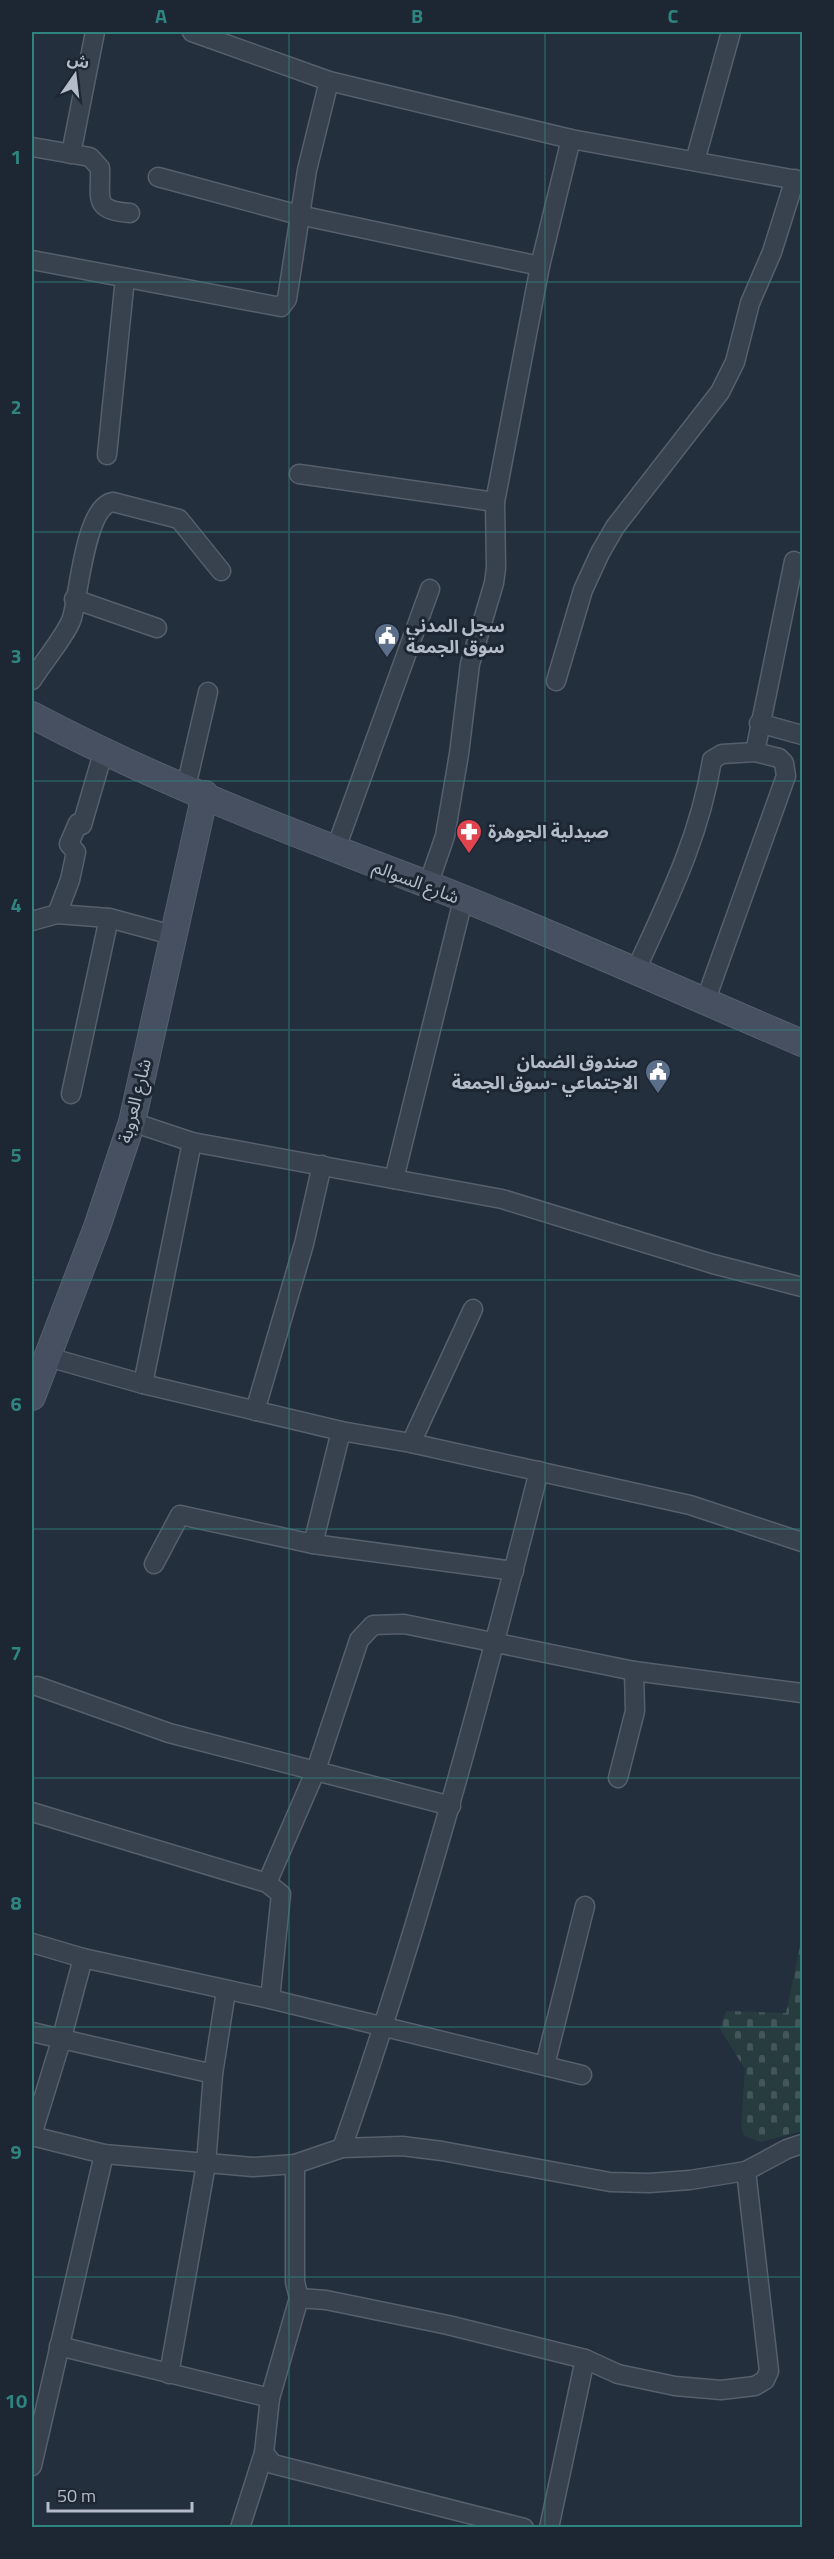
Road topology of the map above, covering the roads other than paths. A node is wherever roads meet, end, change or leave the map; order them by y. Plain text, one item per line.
1 (95, 32) edge
2 (192, 32) edge
3 (731, 32) edge
4 (329, 81) junction
5 (571, 139) junction
6 (32, 147) edge
7 (70, 153) junction
8 (695, 161) junction
9 (158, 177) dead end
10 (799, 180) edge
11 (130, 213) dead end
12 (299, 215) junction
13 (32, 260) edge
14 (540, 266) junction
15 (125, 278) junction
16 (107, 455) dead end
17 (299, 474) dead end
18 (495, 502) junction
19 (794, 561) dead end
20 (220, 571) dead end
21 (430, 589) dead end
22 (74, 599) junction
23 (157, 628) dead end
24 (32, 680) edge
25 (556, 681) dead end
26 (208, 692) dead end
27 (32, 715) edge
28 (759, 723) junction
29 (802, 735) edge
30 (755, 752) junction
31 (103, 753) junction
32 (195, 791) junction
33 (335, 851) junction
34 (428, 885) junction
35 (463, 900) junction
36 (57, 914) junction
37 (109, 918) junction
38 (32, 921) edge
39 (172, 935) junction
40 (635, 972) junction
41 (705, 1002) junction
42 (802, 1043) edge
43 (71, 1094) dead end
44 (132, 1122) junction
45 (192, 1142) junction
46 (322, 1165) junction
47 (394, 1179) junction
48 (802, 1287) edge
49 (473, 1309) dead end
50 (48, 1358) junction
51 (143, 1384) junction
52 (32, 1398) edge
53 (255, 1411) junction
54 (341, 1431) junction
55 (411, 1443) junction
56 (539, 1471) junction
57 (802, 1542) edge
58 (313, 1544) junction
59 (154, 1563) dead end
60 (514, 1571) junction
61 (495, 1642) junction
62 (634, 1671) junction
63 (37, 1686) dead end
64 (802, 1693) edge
65 (316, 1770) junction
66 (618, 1778) dead end
67 (451, 1806) junction
68 (32, 1812) edge
69 (267, 1883) junction
70 (585, 1906) dead end
71 (32, 1943) edge
72 (83, 1958) junction
73 (226, 1991) junction
74 (270, 1999) junction
75 (384, 2029) junction
76 (32, 2032) edge
77 (61, 2041) junction
78 (545, 2065) junction
79 (213, 2074) junction
80 (582, 2075) dead end
81 (32, 2135) edge
82 (802, 2144) edge
83 (342, 2148) junction
84 (104, 2154) junction
85 (206, 2164) junction
86 (295, 2164) junction
87 (746, 2171) junction
88 (299, 2298) junction
89 (59, 2346) junction
90 (585, 2359) junction
91 (169, 2374) junction
92 (270, 2398) junction
93 (264, 2453) junction
94 (32, 2466) edge
95 (240, 2528) edge
96 (524, 2528) edge
97 (549, 2528) edge

1 - 7 street
2 - 4 street
3 - 8 street
4 - 5 street
4 - 12 street
5 - 8 street
5 - 14 street
6 - 7 street
7 - 11 street
8 - 10 street
9 - 12 street
10 - 25 street
12 - 14 street
12 - 15 street
13 - 15 street
14 - 18 street
15 - 16 street
17 - 18 street
18 - 34 street
19 - 28 street
20 - 22 street
21 - 33 street
22 - 23 street
22 - 24 street
26 - 32 street
27 - 31 main road, شارع السوالم
28 - 29 street
28 - 30 street
30 - 40 street
30 - 41 street
31 - 32 main road, شارع السوالم
31 - 36 street
32 - 33 main road, شارع السوالم
32 - 39 main road, شارع العروبة
33 - 34 main road, شارع السوالم
34 - 35 main road, شارع السوالم
35 - 40 main road, شارع السوالم
35 - 47 street
36 - 37 street
36 - 38 street
37 - 39 street
37 - 43 street
39 - 44 main road, شارع العروبة
40 - 41 main road, شارع السوالم
41 - 42 main road, شارع السوالم
44 - 45 street
44 - 50 main road, شارع العروبة
45 - 46 street
45 - 51 street
46 - 47 street
46 - 53 street
47 - 48 street
49 - 55 street
50 - 51 street
50 - 52 main road, شارع العروبة
51 - 53 street
53 - 54 street
54 - 55 street
54 - 58 street
55 - 56 street
56 - 57 street
56 - 60 street
58 - 59 street
58 - 60 street
60 - 61 street
61 - 62 street
61 - 65 street
61 - 67 street
62 - 64 street
62 - 66 street
63 - 65 street
65 - 67 street
65 - 69 street
67 - 75 street
68 - 69 street
69 - 74 street
70 - 78 street
71 - 72 street
72 - 73 street
72 - 77 street
73 - 74 street
73 - 79 street
74 - 75 street
75 - 78 street
75 - 83 street
76 - 77 street
77 - 79 street
77 - 81 street
78 - 80 street
79 - 85 street
81 - 84 street
82 - 87 street
83 - 86 street
83 - 87 street
84 - 85 street
84 - 89 street
85 - 86 street
85 - 91 street
86 - 88 street
87 - 90 street
88 - 90 street
88 - 92 street
89 - 91 street
89 - 94 street
90 - 97 street
91 - 92 street
92 - 93 street
93 - 95 street
93 - 96 street

